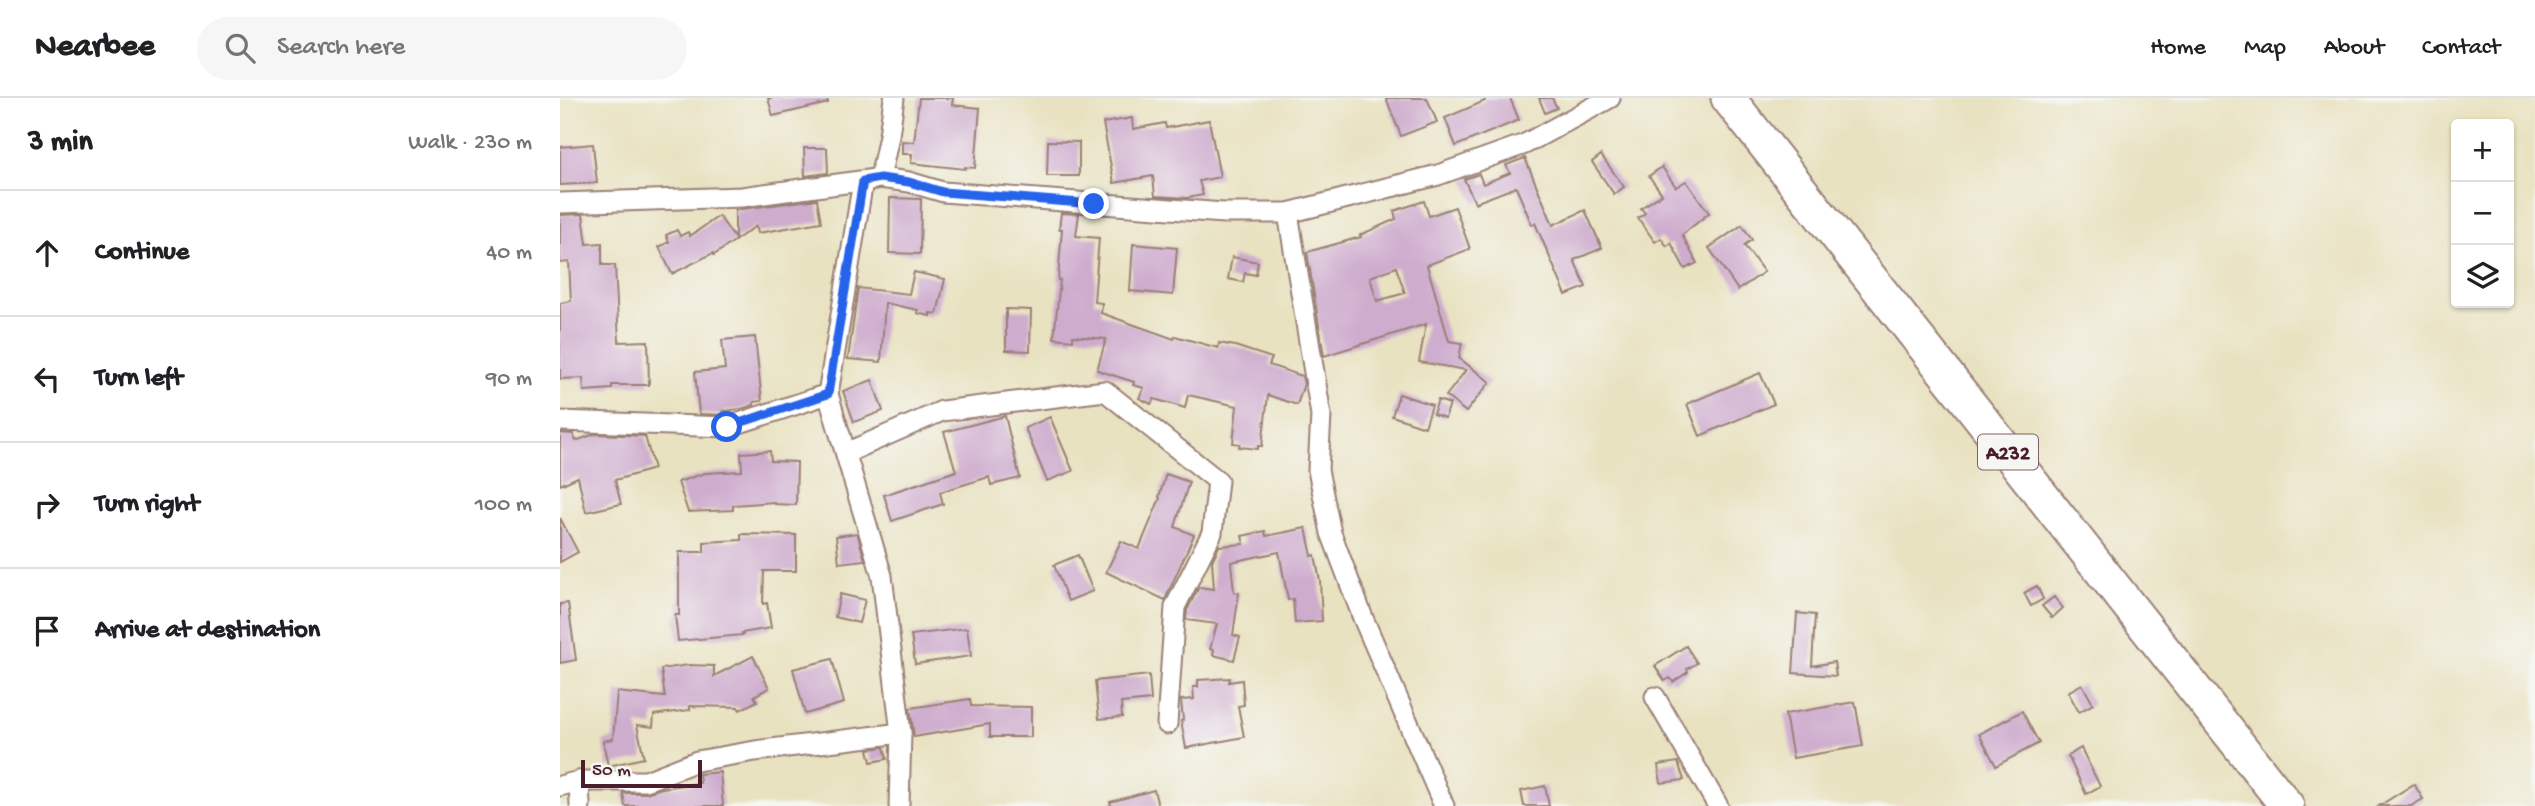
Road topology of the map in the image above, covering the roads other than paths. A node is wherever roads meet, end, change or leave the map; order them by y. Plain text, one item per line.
1 (894, 98) edge
2 (1610, 98) edge
3 (1707, 98) edge
4 (1728, 98) edge
5 (872, 180) junction
6 (560, 203) edge
7 (1287, 213) junction
8 (828, 394) junction
9 (560, 421) edge
10 (846, 453) junction
11 (1655, 697) dead end
12 (1167, 724) dead end
13 (901, 733) junction
14 (570, 784) edge
15 (580, 806) edge
16 (898, 806) edge
17 (1444, 806) edge
18 (1718, 806) edge
19 (2260, 806) edge
20 (2287, 806) edge

1 - 5 street
2 - 7 street
3 - 19 highway, A232
4 - 20 highway, A232
5 - 6 street
5 - 7 street
5 - 8 street
7 - 17 street
8 - 9 street
8 - 10 street
10 - 12 street
10 - 13 street
11 - 18 street
13 - 14 street
13 - 16 street
14 - 15 street

